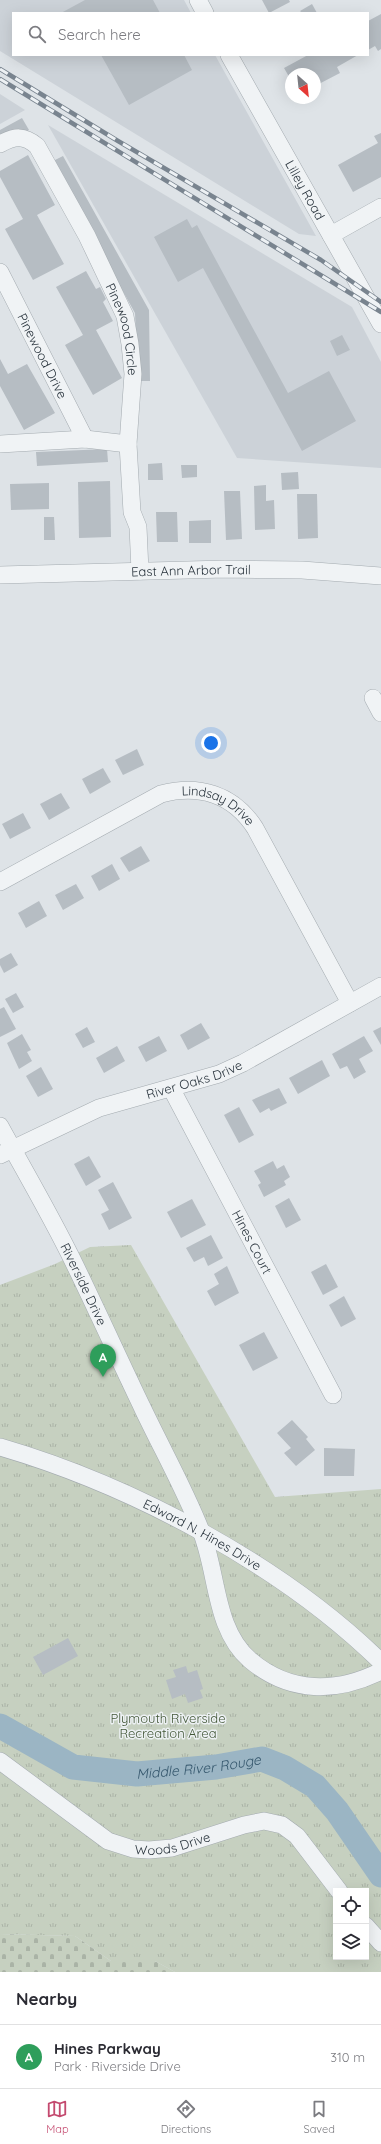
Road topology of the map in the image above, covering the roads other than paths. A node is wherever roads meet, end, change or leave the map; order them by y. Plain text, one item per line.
1 (198, 0) edge
2 (204, 12) edge
3 (230, 56) edge
4 (0, 144) edge
5 (381, 207) edge
6 (331, 235) junction
7 (0, 272) edge
8 (381, 324) edge
9 (85, 439) junction
10 (0, 444) edge
11 (128, 444) junction
12 (135, 571) junction
13 (0, 575) edge
14 (381, 576) edge
15 (373, 698) dead end
16 (381, 713) edge
17 (0, 882) edge
18 (381, 986) edge
19 (350, 1003) junction
20 (171, 1088) junction
21 (0, 1126) edge
22 (6, 1152) edge
23 (333, 1395) dead end
24 (0, 1447) edge
25 (202, 1532) junction
26 (381, 1662) edge
27 (381, 1671) edge
28 (0, 1761) edge
29 (337, 1888) edge
30 (369, 1929) edge
31 (381, 1943) edge

1 - 2 street
3 - 6 street, Lilley Road
4 - 11 street, Pinewood Circle
5 - 6 street
6 - 8 street, Lilley Road
7 - 9 street, Pinewood Drive
9 - 10 street
9 - 11 street
11 - 12 street
12 - 13 street, East Ann Arbor Trail
12 - 14 street, East Ann Arbor Trail
15 - 16 street
17 - 19 street, Lindsay Drive
18 - 19 street, River Oaks Drive
19 - 20 street, River Oaks Drive
20 - 22 street, River Oaks Drive
20 - 23 street, Hines Court
21 - 22 street, Riverside Drive
22 - 25 street, Riverside Drive
24 - 25 street, Edward N. Hines Drive
25 - 26 street, Edward N. Hines Drive
25 - 27 street, Riverside Drive
28 - 29 street, Woods Drive
30 - 31 street

